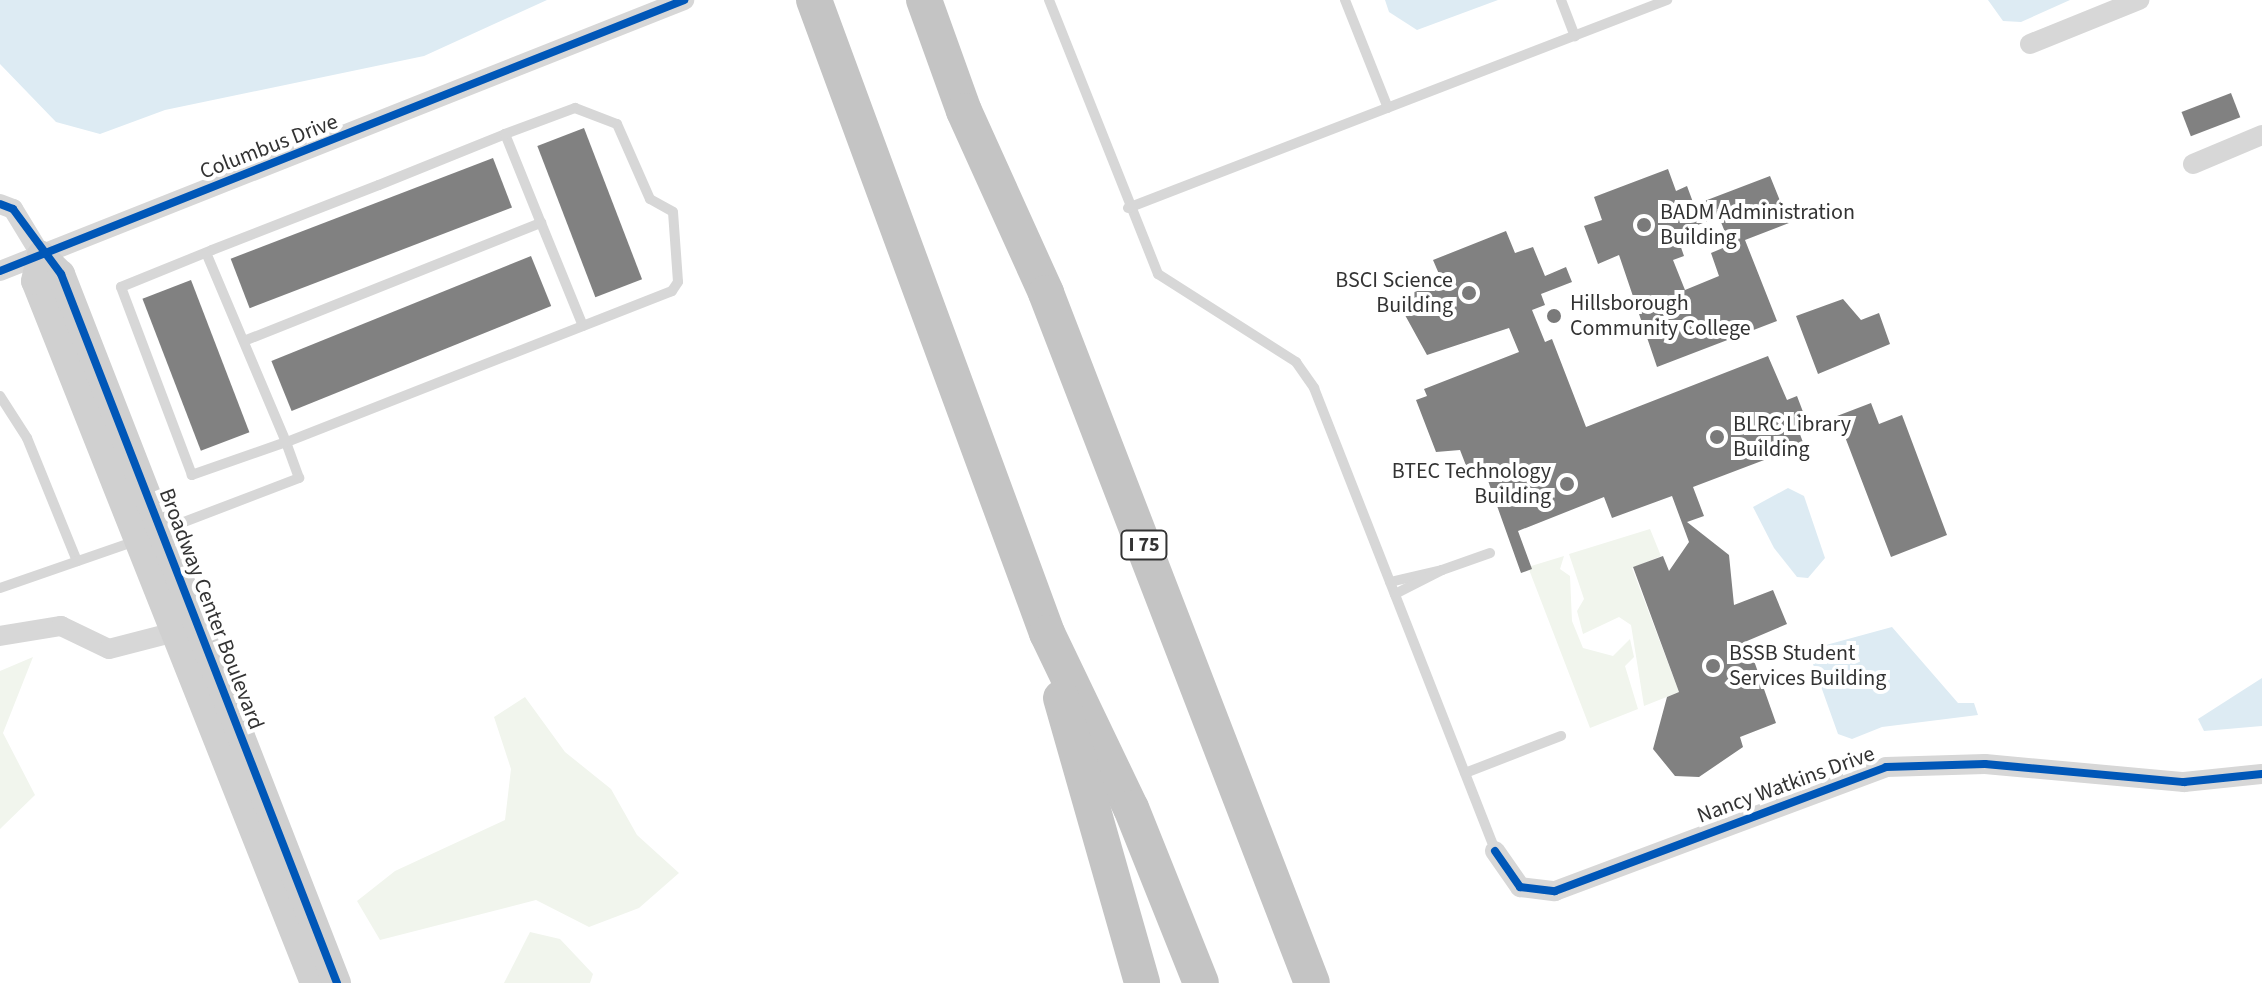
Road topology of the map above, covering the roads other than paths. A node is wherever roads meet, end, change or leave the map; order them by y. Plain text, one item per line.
1 (684, 0) edge
2 (814, 0) edge
3 (924, 0) edge
4 (1049, 0) edge
5 (1345, 0) edge
6 (1561, 0) edge
7 (1667, 0) edge
8 (2139, 0) edge
9 (1575, 36) junction
10 (2030, 44) dead end
11 (1388, 108) junction
12 (505, 134) junction
13 (2262, 135) edge
14 (2193, 164) dead end
15 (0, 204) edge
16 (1128, 208) junction
17 (541, 223) junction
18 (206, 253) junction
19 (41, 255) junction
20 (0, 271) edge
21 (583, 326) junction
22 (244, 341) junction
23 (0, 396) edge
24 (286, 442) junction
25 (148, 536) junction
26 (1490, 553) dead end
27 (77, 561) junction
28 (1442, 570) junction
29 (1390, 582) junction
30 (0, 588) edge
31 (1395, 594) junction
32 (171, 633) junction
33 (1047, 633) junction
34 (0, 636) edge
35 (1561, 736) dead end
36 (1465, 773) junction
37 (2262, 774) edge
38 (1495, 851) joint
39 (314, 983) edge
40 (337, 983) edge
41 (1142, 983) edge
42 (1201, 983) edge
43 (1312, 983) edge

1 - 19 street, Columbus Drive
2 - 33 highway
3 - 43 highway, I 75
4 - 16 lane
5 - 11 lane
6 - 9 lane
7 - 9 lane
8 - 10 street
9 - 11 lane
11 - 16 lane
12 - 17 lane
12 - 18 lane
12 - 21 lane
13 - 14 street
15 - 19 street
16 - 29 lane
17 - 21 lane
17 - 22 lane
18 - 22 lane
18 - 24 lane
19 - 20 street, Columbus Drive
19 - 25 street, Broadway Center Boulevard
21 - 24 lane
22 - 24 lane
23 - 27 lane
24 - 25 lane
25 - 27 lane
25 - 32 street, Broadway Center Boulevard
25 - 40 street, Broadway Center Boulevard
26 - 28 lane
27 - 30 lane
28 - 29 lane
28 - 31 lane
29 - 31 lane
31 - 36 lane
32 - 34 street
32 - 39 street, Broadway Center Boulevard
33 - 41 highway
33 - 42 highway
35 - 36 lane
36 - 38 lane
37 - 38 street, Nancy Watkins Drive

